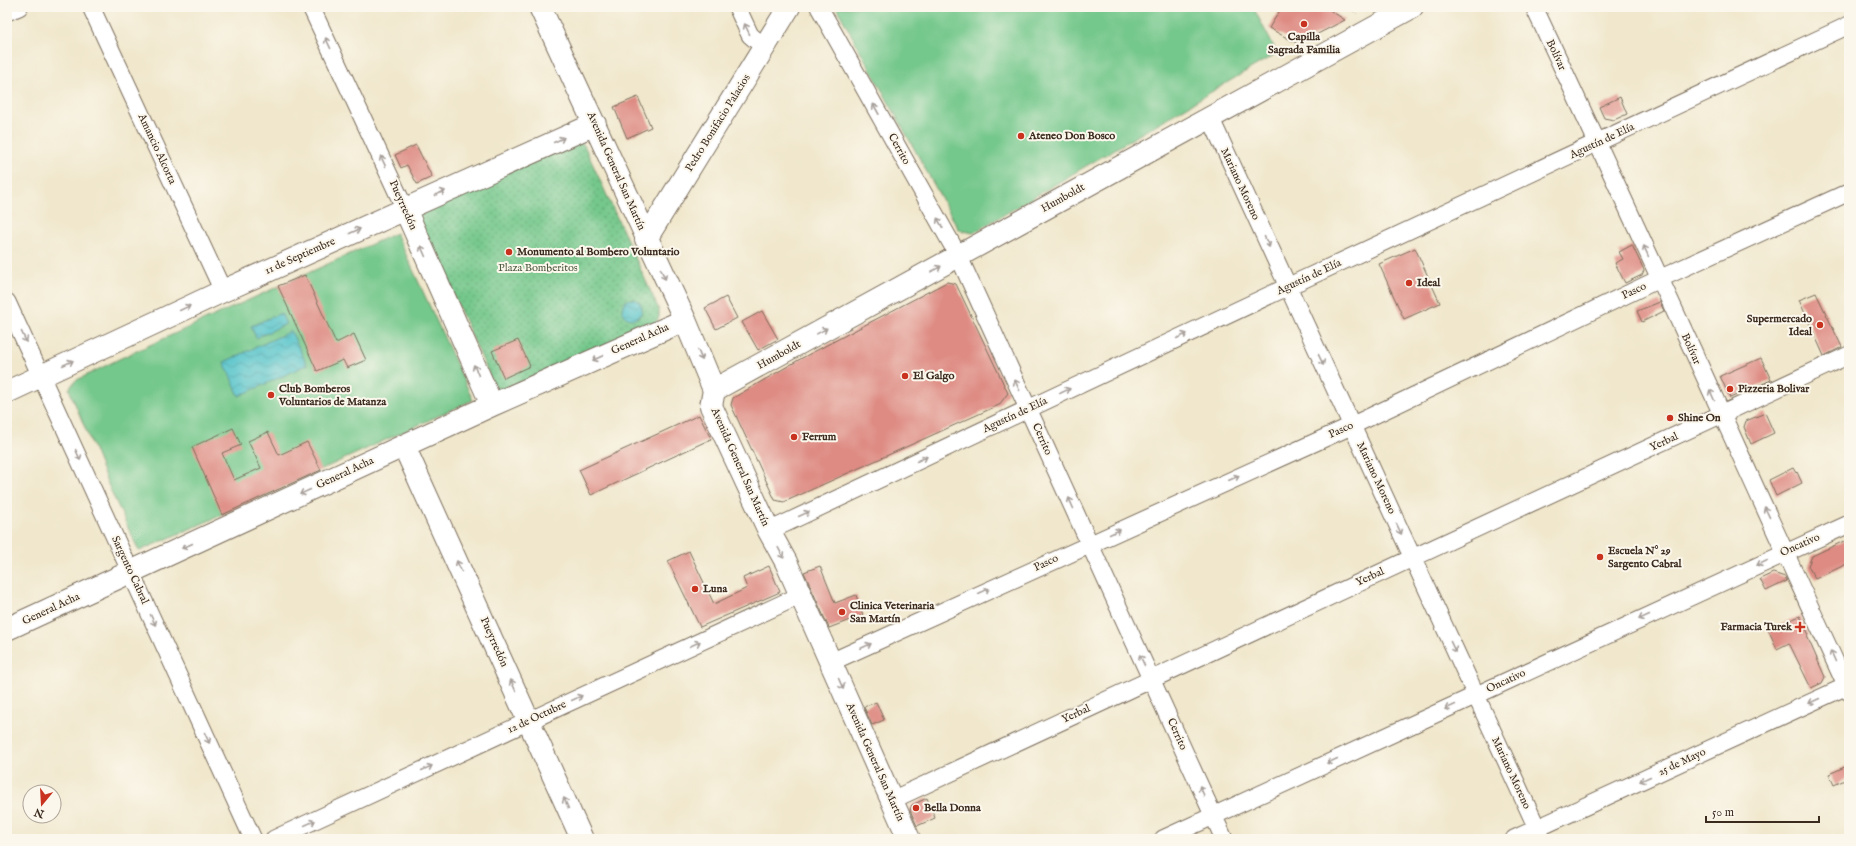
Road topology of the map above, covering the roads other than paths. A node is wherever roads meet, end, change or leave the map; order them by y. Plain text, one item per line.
1 (19, 7) edge
2 (91, 7) edge
3 (311, 7) edge
4 (540, 7) edge
5 (736, 7) edge
6 (789, 7) edge
7 (819, 7) edge
8 (1412, 7) edge
9 (1534, 7) edge
10 (7, 12) edge
11 (1849, 25) edge
12 (764, 47) junction
13 (1210, 118) junction
14 (595, 124) junction
15 (1598, 143) junction
16 (1849, 192) edge
17 (405, 209) junction
18 (646, 239) junction
19 (959, 257) junction
20 (1659, 279) junction
21 (1288, 287) junction
22 (223, 291) junction
23 (7, 302) edge
24 (685, 320) junction
25 (1849, 355) edge
26 (42, 376) junction
27 (714, 390) junction
28 (7, 392) edge
29 (492, 405) junction
30 (1028, 409) junction
31 (1722, 416) junction
32 (1352, 426) junction
33 (404, 446) junction
34 (1849, 524) edge
35 (769, 531) junction
36 (1089, 544) junction
37 (1786, 552) junction
38 (1412, 557) junction
39 (131, 572) junction
40 (800, 595) junction
41 (7, 629) edge
42 (831, 662) junction
43 (1152, 679) junction
44 (1848, 688) edge
45 (1475, 695) junction
46 (529, 720) junction
47 (892, 800) junction
48 (1214, 816) junction
49 (1539, 834) edge
50 (253, 839) edge
51 (274, 839) edge
52 (582, 839) edge
53 (909, 839) edge
54 (1163, 839) edge
55 (1224, 839) edge
56 (1514, 839) edge

1 - 10 street
2 - 22 street, Amancio Alcorta
17 -> 3 street, Pueyrredón
4 - 14 street, Avenida General San Martín
12 -> 5 street
6 - 12 street, Pedro Bonifacio Palacios
19 -> 7 street, Cerrito
8 - 13 street, Humboldt
9 - 15 street, Bolívar
11 - 15 street, Agustín de Elía
12 - 18 street, Pedro Bonifacio Palacios
13 - 19 street, Humboldt
13 -> 21 street, Mariano Moreno
17 -> 14 street, 11 de Septiembre
14 - 18 street, Avenida General San Martín
20 -> 15 street, Bolívar
15 - 21 street, Agustín de Elía
16 - 20 street, Pasco
22 -> 17 street, 11 de Septiembre
29 -> 17 street, Pueyrredón
18 -> 24 street, Avenida General San Martín
27 -> 19 street, Humboldt
30 -> 19 street, Cerrito
31 -> 20 street, Bolívar
20 - 32 street, Pasco
30 -> 21 street, Agustín de Elía
21 -> 32 street, Mariano Moreno
26 -> 22 street, 11 de Septiembre
23 -> 26 street, Sargento Cabral
24 -> 27 street, Avenida General San Martín
24 -> 29 street, General Acha
25 - 31 street, Yerbal
26 - 28 street, 11 de Septiembre
26 -> 39 street, Sargento Cabral
27 - 35 street, Avenida General San Martín
29 - 33 street, General Acha
35 -> 30 street, Agustín de Elía
36 -> 30 street, Cerrito
37 -> 31 street, Bolívar
31 - 38 street, Yerbal
36 -> 32 street, Pasco
32 -> 38 street, Mariano Moreno
33 -> 39 street, General Acha
46 -> 33 street, Pueyrredón
34 - 37 street, Oncativo
35 -> 40 street, Avenida General San Martín
42 -> 36 street, Pasco
43 -> 36 street, Cerrito
44 -> 37 street, Bolívar
37 -> 45 street, Oncativo
38 - 43 street, Yerbal
38 -> 45 street, Mariano Moreno
39 - 41 street, General Acha
39 -> 50 street, Sargento Cabral
40 - 42 street, Avenida General San Martín
46 -> 40 street, 12 de Octubre
42 -> 47 street, Avenida General San Martín
43 - 47 street, Yerbal
48 -> 43 street, Cerrito
44 -> 49 street, 25 de Mayo
45 -> 48 street, Oncativo
45 - 49 street, Mariano Moreno
51 -> 46 street, 12 de Octubre
52 -> 46 street, Pueyrredón
47 - 53 street, Avenida General San Martín
48 - 54 street, Oncativo
48 - 55 street, Cerrito
49 - 56 street, 25 de Mayo

